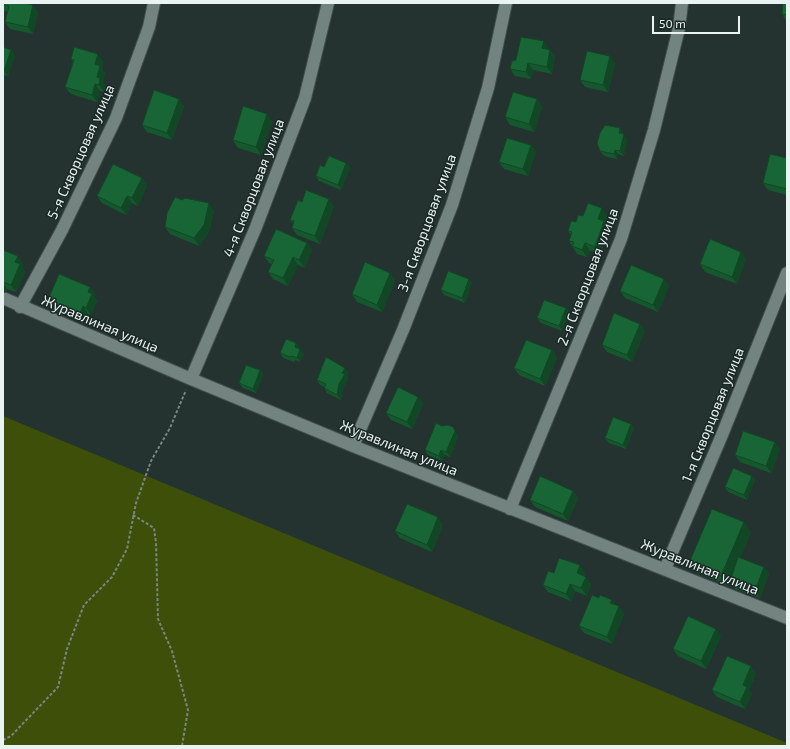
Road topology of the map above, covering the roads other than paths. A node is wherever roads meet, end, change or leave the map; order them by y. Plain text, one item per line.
1 (154, 3) edge
2 (328, 3) edge
3 (506, 3) edge
4 (682, 3) edge
5 (787, 273) edge
6 (3, 298) edge
7 (20, 307) junction
8 (191, 379) junction
9 (353, 446) junction
10 (510, 509) junction
11 (665, 569) junction
12 (787, 618) edge

1 - 7 street, 5-я Скворцовая улица
2 - 8 street, 4-я Скворцовая улица
3 - 9 street, 3-я Скворцовая улица
4 - 10 street, 2-я Скворцовая улица
5 - 11 street, 1-я Скворцовая улица
6 - 7 street, Журавлиная улица
7 - 8 street, Журавлиная улица
8 - 9 street, Журавлиная улица
9 - 10 street, Журавлиная улица
10 - 11 street, Журавлиная улица
11 - 12 street, Журавлиная улица

